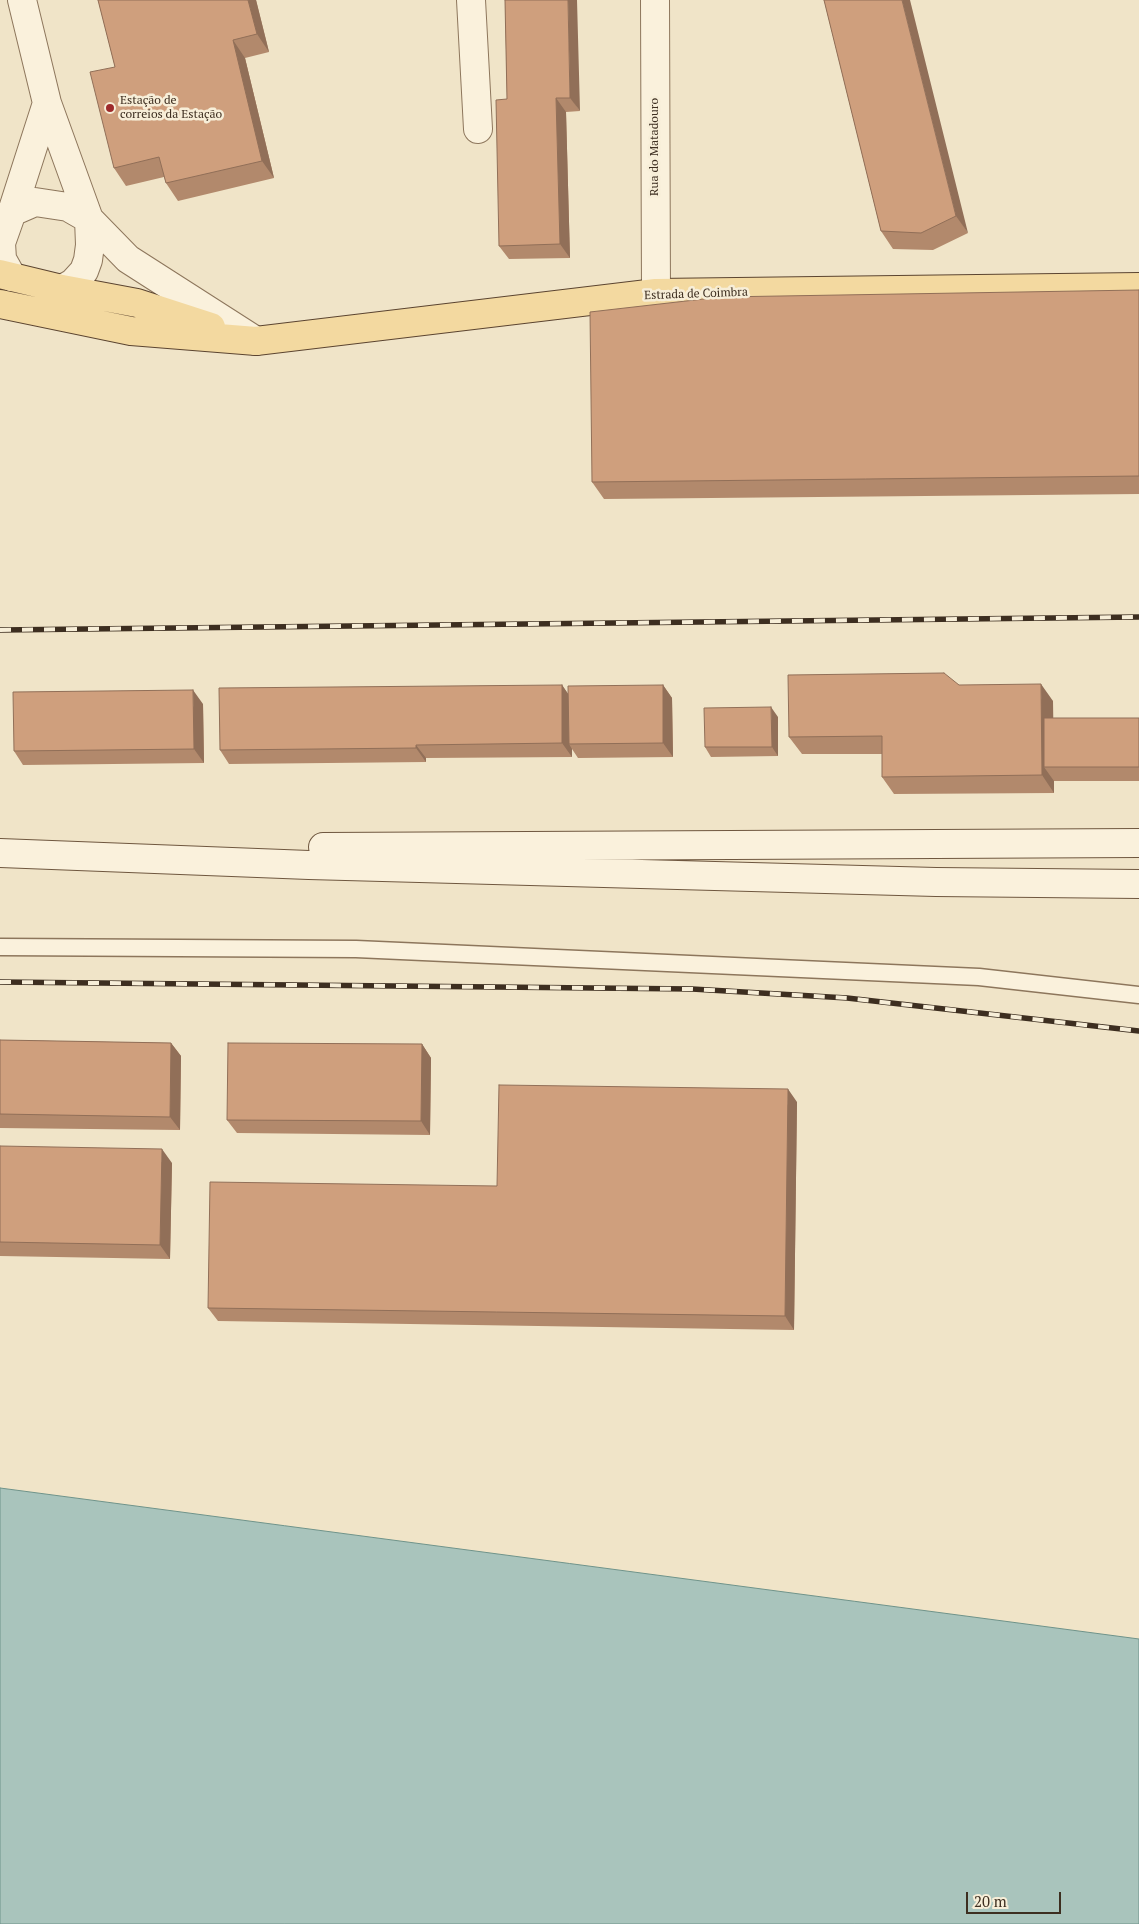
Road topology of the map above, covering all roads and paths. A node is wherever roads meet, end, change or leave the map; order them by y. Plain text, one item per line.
1 (22, 0) edge
2 (471, 0) edge
3 (655, 0) edge
4 (47, 103) junction
5 (478, 129) dead end
6 (6, 216) edge
7 (89, 219) junction
8 (6, 276) edge
9 (1139, 287) edge
10 (62, 289) junction
11 (656, 293) junction
12 (13, 307) edge
13 (256, 341) junction
14 (1139, 843) edge
15 (0, 849) edge
16 (0, 853) edge
17 (1139, 884) edge
18 (0, 947) edge
19 (1139, 995) edge

1 - 4 main road
2 - 5 main road
3 - 11 main road, Rua do Matadouro
4 - 6 main road
4 - 7 main road
6 - 7 main road
6 - 8 main road
7 - 10 main road
7 - 13 main road
8 - 10 main road
8 - 12 main road
9 - 11 main road, Estrada de Coimbra
10 - 12 main road
10 - 13 main road
11 - 13 main road, Estrada de Coimbra
12 - 13 main road
14 - 15 main road
16 - 17 main road
18 - 19 lane

